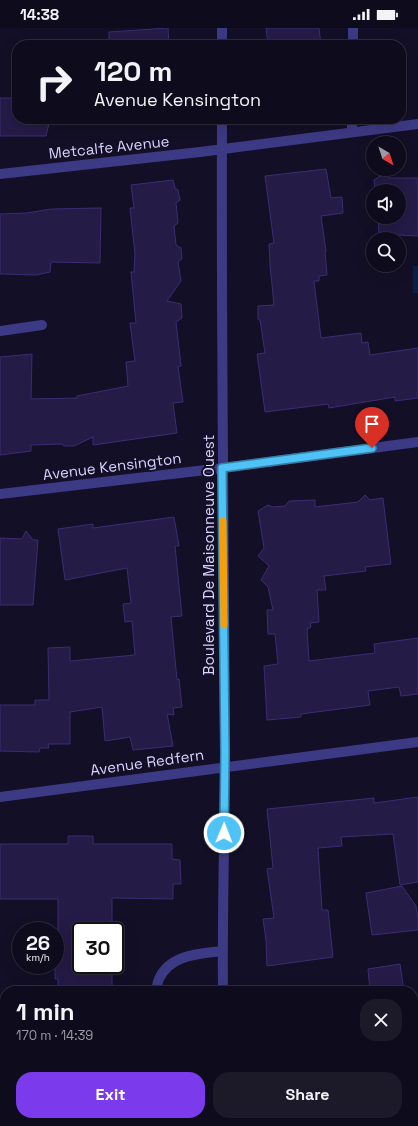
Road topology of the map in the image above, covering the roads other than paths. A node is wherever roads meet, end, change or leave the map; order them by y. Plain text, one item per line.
1 (222, 28) edge
2 (352, 28) edge
3 (222, 40) edge
4 (352, 40) edge
5 (222, 124) edge
6 (352, 124) edge
7 (418, 124) edge
8 (352, 132) junction
9 (222, 150) junction
10 (0, 174) edge
11 (42, 325) dead end
12 (0, 331) edge
13 (418, 442) edge
14 (222, 468) junction
15 (0, 494) edge
16 (418, 742) edge
17 (225, 767) junction
18 (0, 797) edge
19 (222, 951) junction
20 (157, 986) edge
21 (223, 986) edge

1 - 3 street
2 - 4 street
5 - 9 street, Boulevard De Maisonneuve Ouest
6 - 8 street
7 - 8 street, Metcalfe Avenue
8 - 9 street, Metcalfe Avenue
9 - 10 street, Metcalfe Avenue
9 - 14 street, Boulevard De Maisonneuve Ouest
11 - 12 street
13 - 14 street, Avenue Kensington
14 - 15 street, Avenue Kensington
14 - 17 street, Boulevard De Maisonneuve Ouest
16 - 17 street, Avenue Redfern
17 - 18 street, Avenue Redfern
17 - 19 street, Boulevard De Maisonneuve Ouest
19 - 20 street
19 - 21 street, Boulevard De Maisonneuve Ouest

